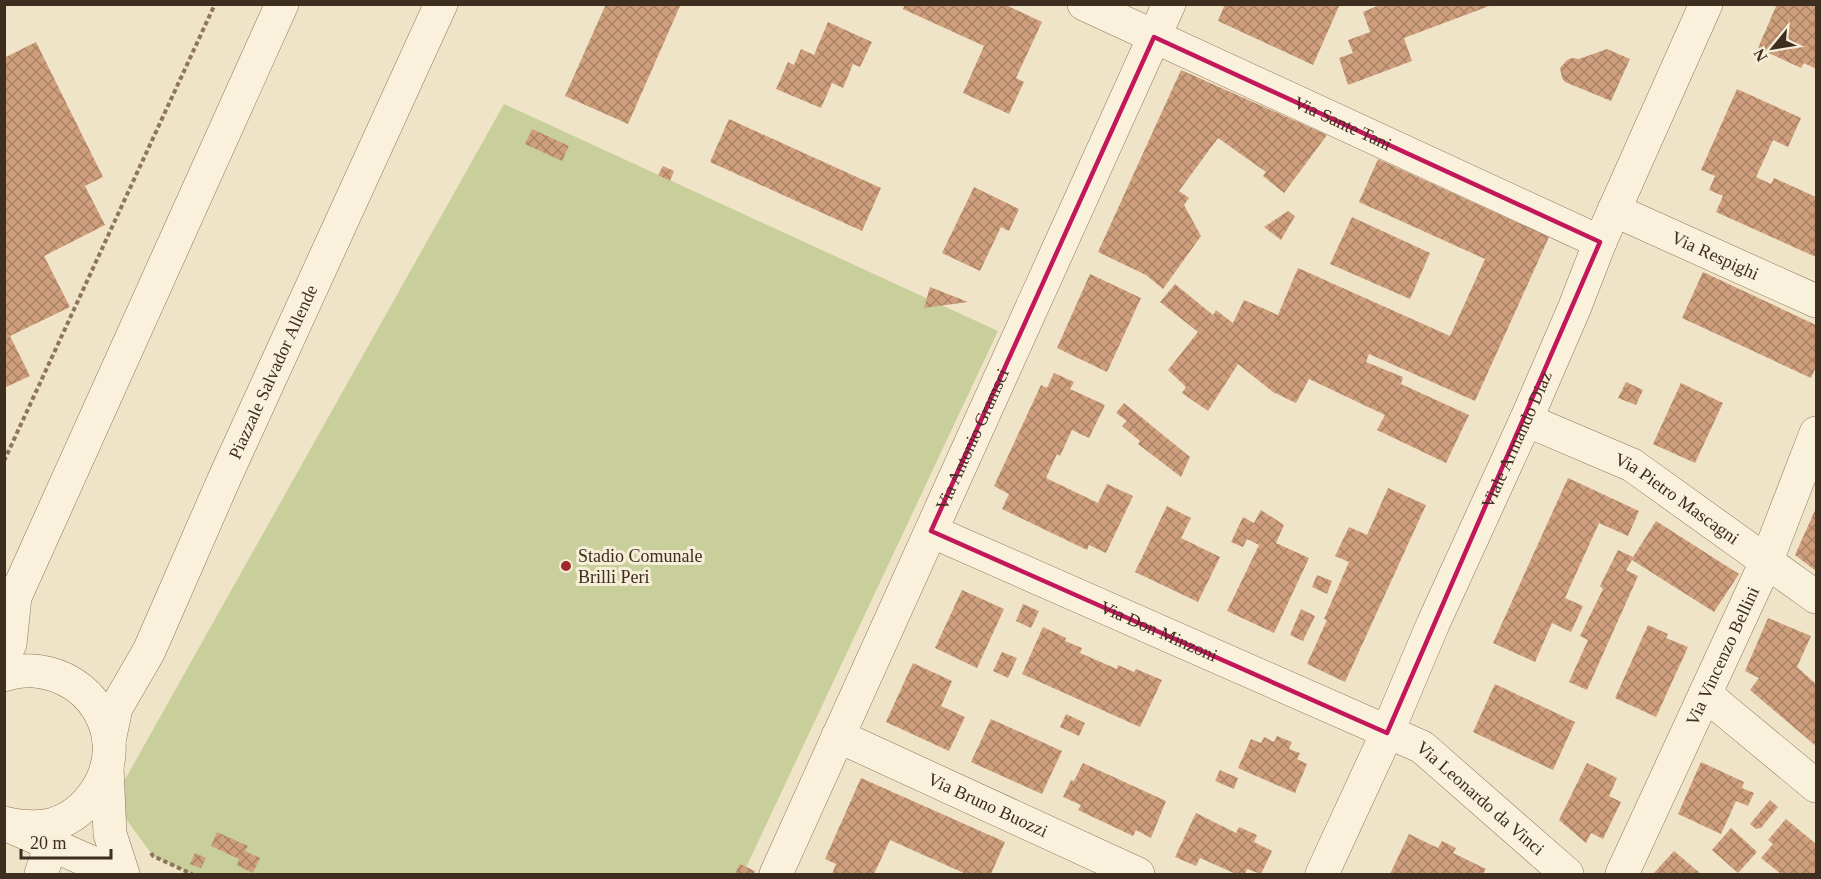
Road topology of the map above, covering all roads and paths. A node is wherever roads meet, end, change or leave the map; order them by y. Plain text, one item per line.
1 (215, 4) edge
2 (282, 4) edge
3 (441, 4) edge
4 (1084, 4) edge
5 (1169, 4) edge
6 (1706, 4) edge
7 (1154, 37) junction
8 (1614, 210) junction
9 (1600, 242) junction
10 (1816, 301) edge
11 (1526, 420) junction
12 (1816, 433) edge
13 (4, 461) edge
14 (931, 531) junction
15 (1767, 560) junction
16 (1816, 597) edge
17 (4, 655) edge
18 (4, 675) edge
19 (1705, 694) junction
20 (1387, 733) junction
21 (838, 736) junction
22 (108, 754) junction
23 (1816, 786) edge
24 (4, 824) edge
25 (46, 860) edge
26 (118, 874) edge
27 (123, 874) edge
28 (776, 874) edge
29 (1138, 874) edge
30 (1322, 874) edge
31 (1566, 874) edge
32 (1622, 874) edge

1 - 13 path
2 - 17 street
3 - 22 street, Piazzale Salvador Allende
4 - 7 street, Via Sante Tani
5 - 7 street, Via Antonio Gramsci
6 - 8 street, Viale Armando Diaz
7 - 9 street, Via Sante Tani
7 - 14 street, Via Antonio Gramsci
8 - 9 street, Viale Armando Diaz
8 - 10 street, Via Respighi
9 - 11 street, Viale Armando Diaz
11 - 15 street, Via Pietro Mascagni
11 - 20 street, Viale Armando Diaz
12 - 15 street, Via Vincenzo Bellini
14 - 20 street, Via Don Minzoni
14 - 21 street, Via Antonio Gramsci
15 - 16 street, Via Pietro Mascagni
15 - 19 street, Via Vincenzo Bellini
18 - 22 street
19 - 23 street
19 - 32 street, Via Vincenzo Bellini
20 - 30 street, Viale Armando Diaz
20 - 31 street, Via Leonardo da Vinci
21 - 28 street, Via Antonio Gramsci
21 - 29 street, Via Bruno Buozzi
22 - 24 street, Piazzale Salvador Allende
22 - 27 street
24 - 25 street
25 - 26 street

